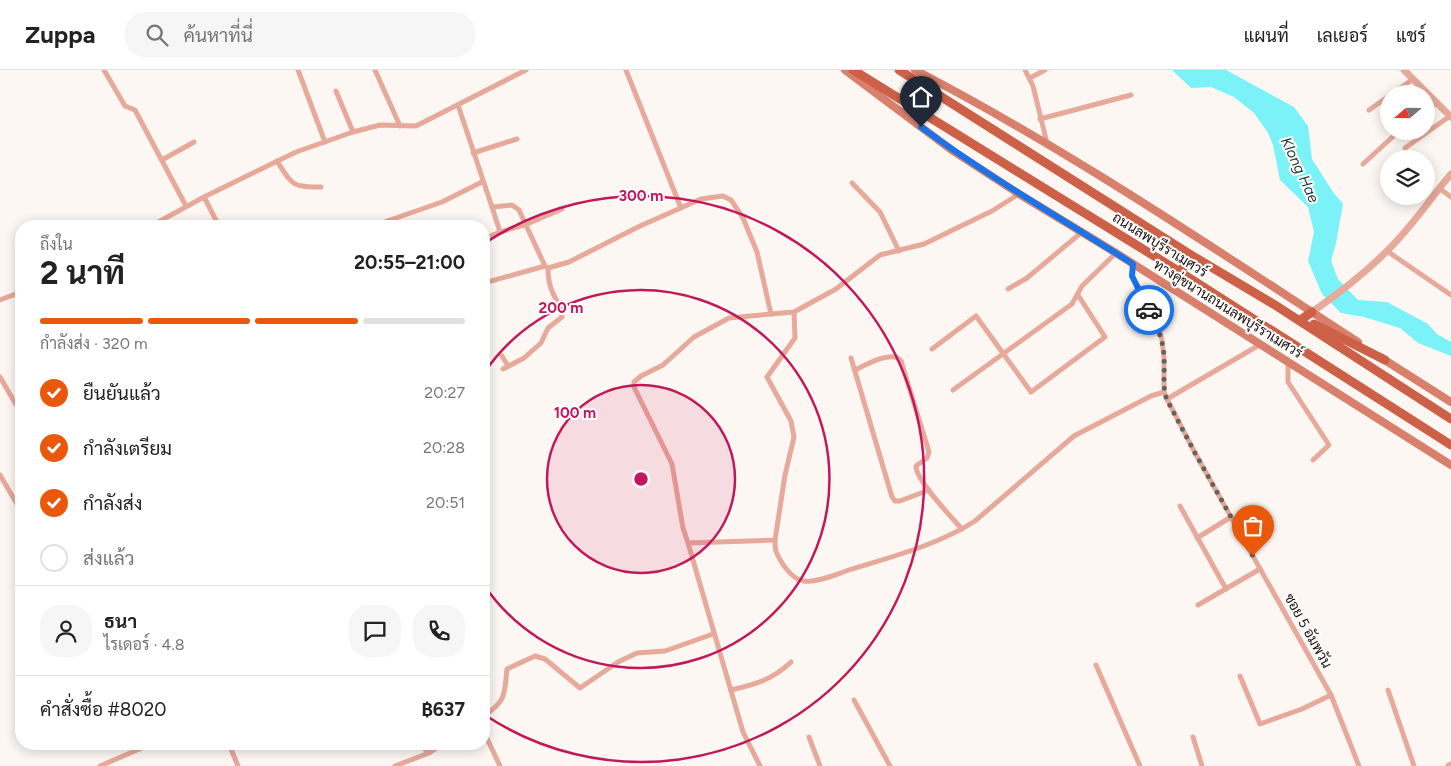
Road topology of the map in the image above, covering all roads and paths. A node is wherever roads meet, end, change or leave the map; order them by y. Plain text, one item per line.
1 (104, 70) edge
2 (298, 70) edge
3 (375, 70) edge
4 (526, 70) edge
5 (626, 70) edge
6 (845, 70) edge
7 (853, 70) edge
8 (899, 70) edge
9 (915, 70) edge
10 (1025, 70) edge
11 (1045, 70) edge
12 (1404, 70) edge
13 (1030, 78) junction
14 (1413, 79) junction
15 (1405, 85) edge
16 (336, 91) dead end
17 (1130, 95) dead end
18 (1380, 102) edge
19 (1437, 103) joint
20 (458, 105) junction
21 (1369, 110) dead end
22 (1450, 116) edge
23 (1040, 119) junction
24 (400, 126) junction
25 (353, 132) junction
26 (517, 139) dead end
27 (1389, 140) edge
28 (194, 142) dead end
29 (325, 142) junction
30 (1048, 145) junction
31 (1405, 148) dead end
32 (473, 153) junction
33 (162, 160) junction
34 (277, 161) junction
35 (1363, 164) dead end
36 (1451, 174) edge
37 (482, 182) junction
38 (852, 183) dead end
39 (322, 187) dead end
40 (1439, 188) junction
41 (1019, 194) junction
42 (1451, 196) edge
43 (204, 197) junction
44 (186, 206) junction
45 (492, 207) junction
46 (680, 208) junction
47 (562, 209) dead end
48 (162, 220) edge
49 (217, 220) edge
50 (390, 220) edge
51 (527, 224) junction
52 (500, 232) junction
53 (1082, 232) junction
54 (490, 236) edge
55 (900, 251) junction
56 (1387, 251) junction
57 (1116, 253) junction
58 (1191, 255) junction
59 (1133, 264) junction
60 (547, 267) junction
61 (1180, 272) junction
62 (490, 282) edge
63 (1008, 289) dead end
64 (15, 294) edge
65 (1078, 294) junction
66 (1451, 295) edge
67 (0, 300) edge
68 (1275, 305) junction
69 (794, 312) junction
70 (1312, 312) junction
71 (771, 314) junction
72 (1302, 318) junction
73 (1261, 344) junction
74 (932, 349) dead end
75 (1004, 353) junction
76 (502, 356) dead end
77 (851, 358) dead end
78 (1385, 360) junction
79 (1288, 362) junction
80 (855, 370) junction
81 (0, 377) edge
82 (953, 390) dead end
83 (1164, 392) junction
84 (1167, 400) junction
85 (1451, 402) edge
86 (15, 403) edge
87 (1451, 419) edge
88 (1451, 447) edge
89 (1312, 460) dead end
90 (1451, 465) edge
91 (0, 475) edge
92 (929, 490) junction
93 (15, 501) edge
94 (1180, 506) dead end
95 (1231, 517) junction
96 (962, 529) junction
97 (1197, 538) junction
98 (775, 540) junction
99 (688, 543) junction
100 (1260, 569) junction
101 (1226, 589) junction
102 (1198, 606) dead end
103 (713, 634) junction
104 (791, 662) dead end
105 (1096, 665) dead end
106 (1240, 676) dead end
107 (732, 690) junction
108 (1388, 690) dead end
109 (1331, 695) junction
110 (854, 700) dead end
111 (490, 712) edge
112 (810, 737) dead end
113 (1193, 737) dead end
114 (490, 745) edge
115 (137, 750) edge
116 (231, 750) edge
117 (426, 750) edge
118 (434, 750) edge
119 (429, 753) junction
120 (100, 766) edge
121 (238, 766) edge
122 (395, 766) edge
123 (500, 766) edge
124 (760, 766) edge
125 (820, 766) edge
126 (890, 766) edge
127 (1140, 766) edge
128 (1202, 766) edge
129 (1358, 766) edge
130 (1414, 766) edge

1 - 33 street
2 - 29 street
3 - 24 street
4 - 20 street
5 - 46 street
6 - 41 main road, ทางคู่ขนานถนนลพบุรีราเมศวร์
7 - 61 main road, ถนนลพบุรีราเมศวร์
8 - 58 main road, ถนนลพบุรีราเมศวร์
9 - 30 main road
10 - 13 street
11 - 13 street
12 - 14 street
13 - 23 street
14 - 15 street
14 - 19 street
16 - 25 street
17 - 23 street
18 - 21 street
19 - 22 street
20 - 24 street
20 - 32 street
22 - 31 street
23 - 30 street
24 - 25 street
25 - 29 street
26 - 32 street
27 - 35 street
28 - 33 street
29 - 34 street
30 - 70 main road
32 - 37 street
33 - 44 street
34 - 39 street
34 - 43 street
36 - 40 street
37 - 45 street
37 - 50 street
38 - 55 street
40 - 42 street
40 - 56 street
41 - 53 main road, ทางคู่ขนานถนนลพบุรีราเมศวร์
41 - 55 street
43 - 44 street
43 - 49 street
44 - 48 street
45 - 51 street
45 - 52 street
46 - 60 street
46 - 71 street
47 - 51 street
51 - 52 street
51 - 60 street
52 - 54 street
53 - 57 main road, ทางคู่ขนานถนนลพบุรีราเมศวร์
53 - 63 street
55 - 69 street
56 - 66 street
56 - 70 street
57 - 59 main road, ทางคู่ขนานถนนลพบุรีราเมศวร์
57 - 65 street
58 - 61 main road
58 - 68 main road, ถนนลพบุรีราเมศวร์
59 - 73 main road, ทางคู่ขนานถนนลพบุรีราเมศวร์
59 - 83 street, ซอย 5 อัมพวัน
60 - 62 street
60 - 76 street
61 - 88 main road, ถนนลพบุรีราเมศวร์
64 - 67 street
65 - 75 street
65 - 75 street
68 - 72 main road
68 - 87 main road, ถนนลพบุรีราเมศวร์
69 - 71 street
69 - 98 street
70 - 72 main road
70 - 78 main road
71 - 99 street
72 - 78 main road
73 - 79 main road, ทางคู่ขนานถนนลพบุรีราเมศวร์
73 - 84 street
74 - 75 street
75 - 82 street
77 - 80 street
78 - 85 main road
79 - 89 street
79 - 90 main road, ทางคู่ขนานถนนลพบุรีราเมศวร์
80 - 92 street
80 - 92 street
81 - 86 street
83 - 84 street, ซอย 5 อัมพวัน
83 - 96 street
84 - 95 street, ซอย 5 อัมพวัน
91 - 93 street
92 - 96 street
94 - 97 street
95 - 97 street
95 - 100 street, ซอย 5 อัมพวัน
96 - 98 street
97 - 101 street
98 - 99 street
99 - 103 street
100 - 101 street
100 - 109 street, ซอย 5 อัมพวัน
101 - 102 street
103 - 107 street
103 - 111 street
104 - 107 street
105 - 127 street
106 - 109 street
107 - 124 street
108 - 130 street
109 - 129 street, ซอย 5 อัมพวัน
110 - 126 street
112 - 125 street
113 - 128 street
114 - 123 street
115 - 120 street
116 - 121 street
117 - 119 street
118 - 119 street
119 - 122 street

